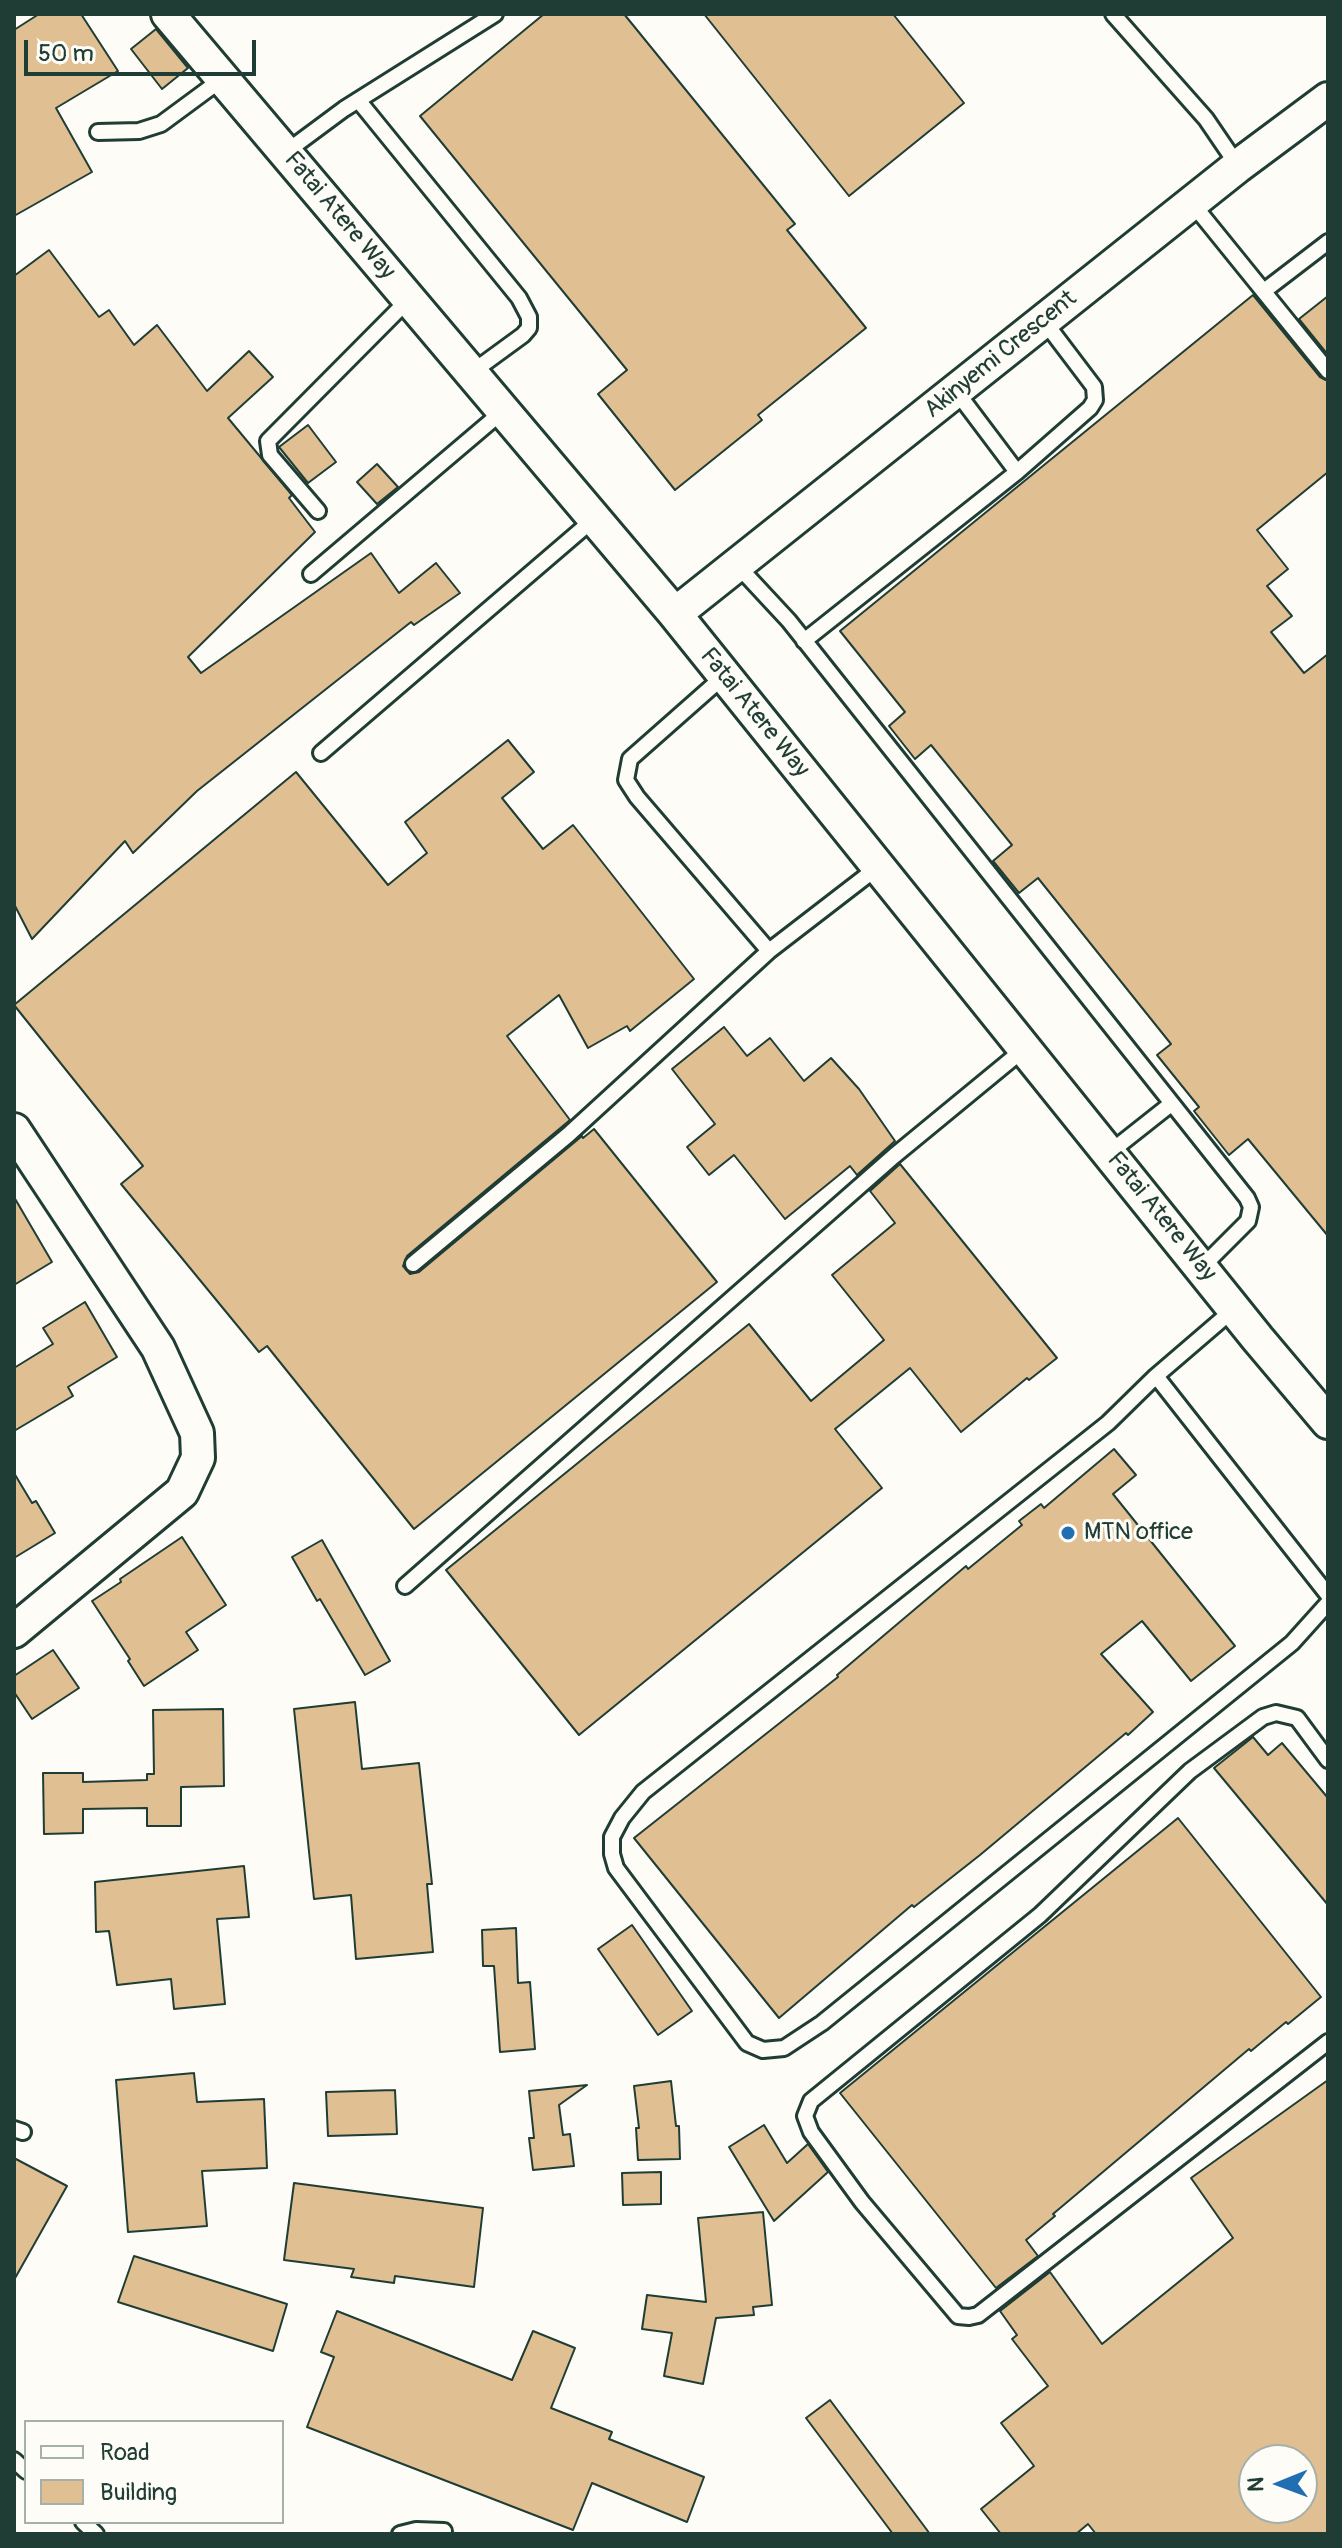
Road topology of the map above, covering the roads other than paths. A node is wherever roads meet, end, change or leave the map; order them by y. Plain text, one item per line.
1 (168, 14) edge
2 (495, 14) edge
3 (1113, 14) edge
4 (223, 78) junction
5 (1328, 99) edge
6 (358, 100) junction
7 (98, 132) dead end
8 (286, 152) junction
9 (1238, 166) junction
10 (1192, 203) junction
11 (1328, 242) edge
12 (1264, 291) junction
13 (408, 300) junction
14 (1044, 321) junction
15 (1328, 371) edge
16 (470, 373) junction
17 (956, 391) junction
18 (504, 411) junction
19 (1017, 472) junction
20 (318, 511) dead end
21 (595, 518) junction
22 (737, 565) junction
23 (311, 574) dead end
24 (675, 614) junction
25 (804, 641) junction
26 (724, 676) junction
27 (321, 753) dead end
28 (878, 867) junction
29 (769, 951) junction
30 (1024, 1049) junction
31 (1171, 1104) junction
32 (14, 1130) edge
33 (1109, 1153) junction
34 (413, 1264) dead end
35 (1201, 1268) junction
36 (1235, 1308) junction
37 (1156, 1376) junction
38 (1328, 1422) edge
39 (405, 1586) dead end
40 (1328, 1595) edge
41 (1328, 1603) edge
42 (14, 1631) edge
43 (1328, 1760) edge
44 (1328, 2042) edge
45 (444, 2531) dead end
46 (400, 2534) edge

1 - 4 street, Fatai Atere Way
2 - 6 lane
3 - 9 lane
4 - 7 lane
4 - 8 street, Fatai Atere Way
5 - 9 street, Akinyemi Crescent
6 - 8 lane
6 - 16 lane
8 - 13 street, Fatai Atere Way
9 - 10 street, Akinyemi Crescent
10 - 12 lane
10 - 14 street, Akinyemi Crescent
11 - 12 lane
12 - 15 lane
13 - 16 street, Fatai Atere Way
13 - 20 lane
14 - 17 street, Akinyemi Crescent
14 - 19 lane
16 - 18 street, Fatai Atere Way
17 - 19 lane
17 - 22 street, Akinyemi Crescent
18 - 21 street, Fatai Atere Way
18 - 23 lane
19 - 25 lane
21 - 24 street, Fatai Atere Way
21 - 27 lane
22 - 24 street, Akinyemi Crescent
22 - 25 lane
24 - 26 street, Fatai Atere Way
25 - 31 lane
26 - 28 street, Fatai Atere Way
26 - 29 lane
28 - 29 lane
28 - 30 street, Fatai Atere Way
29 - 34 lane
30 - 33 street, Fatai Atere Way
30 - 39 lane
31 - 33 lane
31 - 35 lane
32 - 42 street
33 - 35 street, Fatai Atere Way
35 - 36 street, Fatai Atere Way
36 - 37 lane
36 - 38 street, Fatai Atere Way
37 - 40 lane
37 - 41 lane
43 - 44 lane
45 - 46 lane

